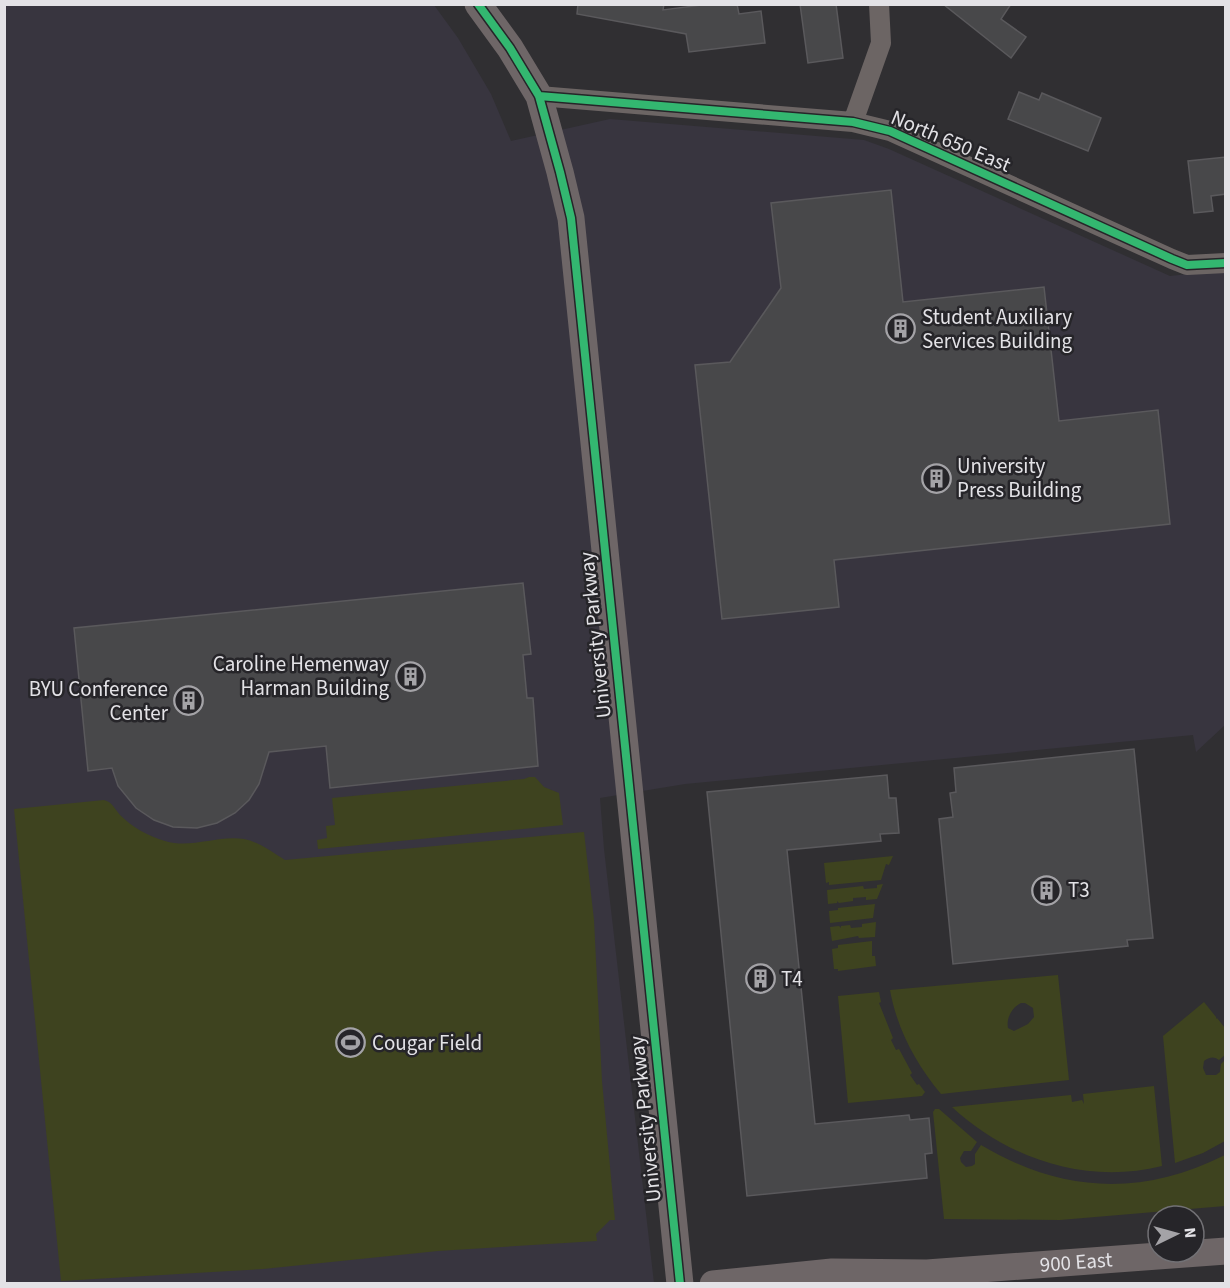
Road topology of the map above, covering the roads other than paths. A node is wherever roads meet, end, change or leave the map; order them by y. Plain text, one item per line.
1 (478, 4) edge
2 (879, 4) edge
3 (539, 96) junction
4 (853, 122) junction
5 (1226, 263) edge
6 (1226, 1251) edge
7 (680, 1284) edge
8 (713, 1284) edge

1 - 3 main road, University Parkway
2 - 4 street
3 - 4 street, North 650 East
3 - 7 main road, University Parkway
4 - 5 street, North 650 East
6 - 8 main road, 900 East

